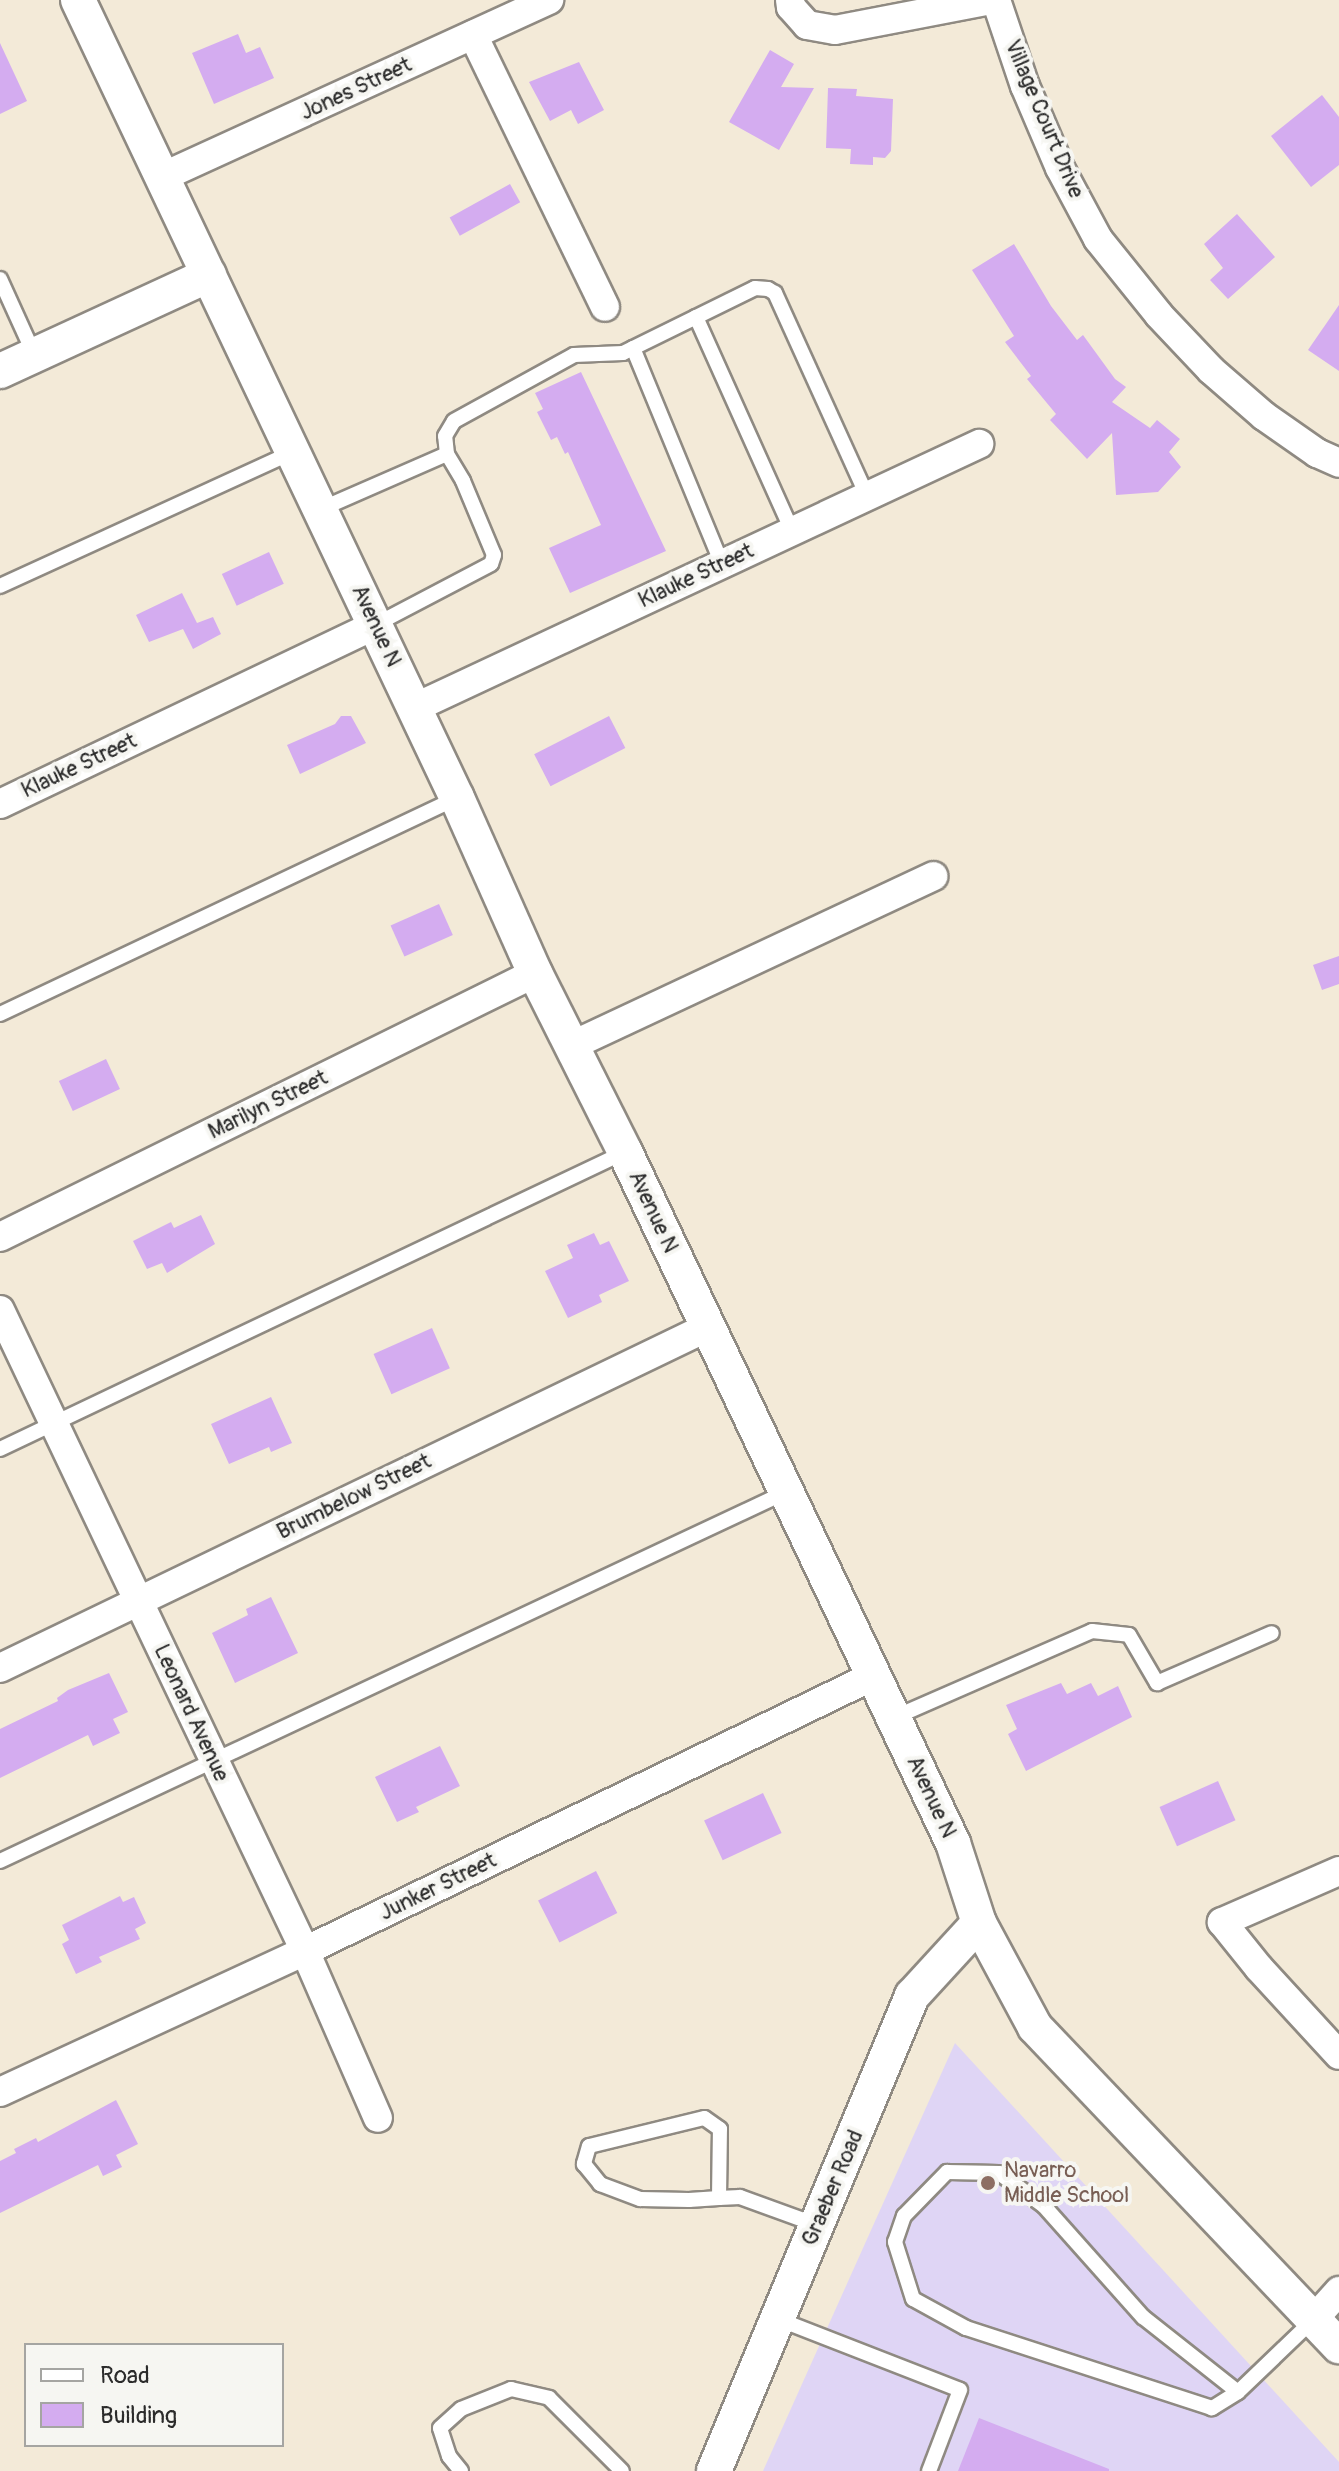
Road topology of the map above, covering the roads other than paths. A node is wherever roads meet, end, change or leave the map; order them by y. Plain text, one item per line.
1 (78, 0) edge
2 (549, 0) edge
3 (790, 0) edge
4 (994, 0) edge
5 (473, 35) junction
6 (162, 177) junction
7 (209, 275) junction
8 (0, 279) edge
9 (605, 307) dead end
10 (696, 317) junction
11 (633, 348) junction
12 (34, 354) junction
13 (0, 371) edge
14 (979, 444) dead end
15 (293, 452) junction
16 (447, 454) junction
17 (1339, 463) edge
18 (867, 496) junction
19 (321, 509) junction
20 (792, 531) junction
21 (722, 564) junction
22 (0, 586) edge
23 (375, 625) junction
24 (414, 708) junction
25 (457, 798) junction
26 (0, 804) edge
27 (933, 876) dead end
28 (535, 973) junction
29 (0, 1014) edge
30 (573, 1045) junction
31 (625, 1152) junction
32 (0, 1237) edge
33 (0, 1310) edge
34 (708, 1327) junction
35 (54, 1424) junction
36 (0, 1449) edge
37 (786, 1492) junction
38 (138, 1601) junction
39 (1272, 1633) dead end
40 (0, 1668) edge
41 (873, 1676) junction
42 (893, 1718) junction
43 (214, 1761) junction
44 (0, 1861) edge
45 (1339, 1871) edge
46 (979, 1923) junction
47 (305, 1951) junction
48 (1339, 2055) edge
49 (0, 2092) edge
50 (378, 2118) dead end
51 (719, 2198) junction
52 (817, 2225) junction
53 (1339, 2291) edge
54 (778, 2318) junction
55 (1313, 2320) junction
56 (1339, 2346) edge
57 (1238, 2392) junction
58 (461, 2471) edge
59 (621, 2471) edge
60 (714, 2471) edge
61 (929, 2471) edge

1 - 6 street, Avenue N
2 - 5 street, Jones Street
3 - 4 street
4 - 17 street, Village Court Drive
5 - 6 street, Jones Street
5 - 9 street
6 - 7 street, Avenue N
7 - 12 street
7 - 15 street, Avenue N
8 - 12 lane
10 - 11 lane
10 - 18 lane
10 - 20 lane
11 - 16 lane
11 - 21 lane
12 - 13 street
14 - 18 street, Klauke Street
15 - 19 street, Avenue N
15 - 22 lane
16 - 19 lane
16 - 23 lane
18 - 20 street, Klauke Street
19 - 23 street, Avenue N
20 - 21 street, Klauke Street
21 - 24 street, Klauke Street
23 - 24 street, Avenue N
23 - 26 street, Klauke Street
24 - 25 street, Avenue N
25 - 28 street, Avenue N
25 - 29 lane
27 - 30 street
28 - 30 street, Avenue N
28 - 32 street, Marilyn Street
30 - 31 street, Avenue N
31 - 34 street, Avenue N
31 - 35 lane
33 - 35 street, Leonard Avenue
34 - 37 street, Avenue N
34 - 38 street, Brumbelow Street
35 - 36 lane
35 - 38 street, Leonard Avenue
37 - 41 street, Avenue N
37 - 43 lane
38 - 40 street, Brumbelow Street
38 - 43 street, Leonard Avenue
39 - 42 lane
41 - 42 street, Avenue N
41 - 47 street, Junker Street
42 - 46 street, Avenue N
43 - 44 lane
43 - 47 street, Leonard Avenue
45 - 48 street
46 - 52 street, Graeber Road
46 - 55 street, Avenue N
47 - 49 street, Junker Street
47 - 50 street, Leonard Avenue
51 - 51 lane
51 - 52 lane
52 - 54 street, Graeber Road
53 - 55 street
54 - 60 street, Graeber Road
54 - 61 lane
55 - 56 street, Avenue N
55 - 57 lane
57 - 57 lane
58 - 59 lane

